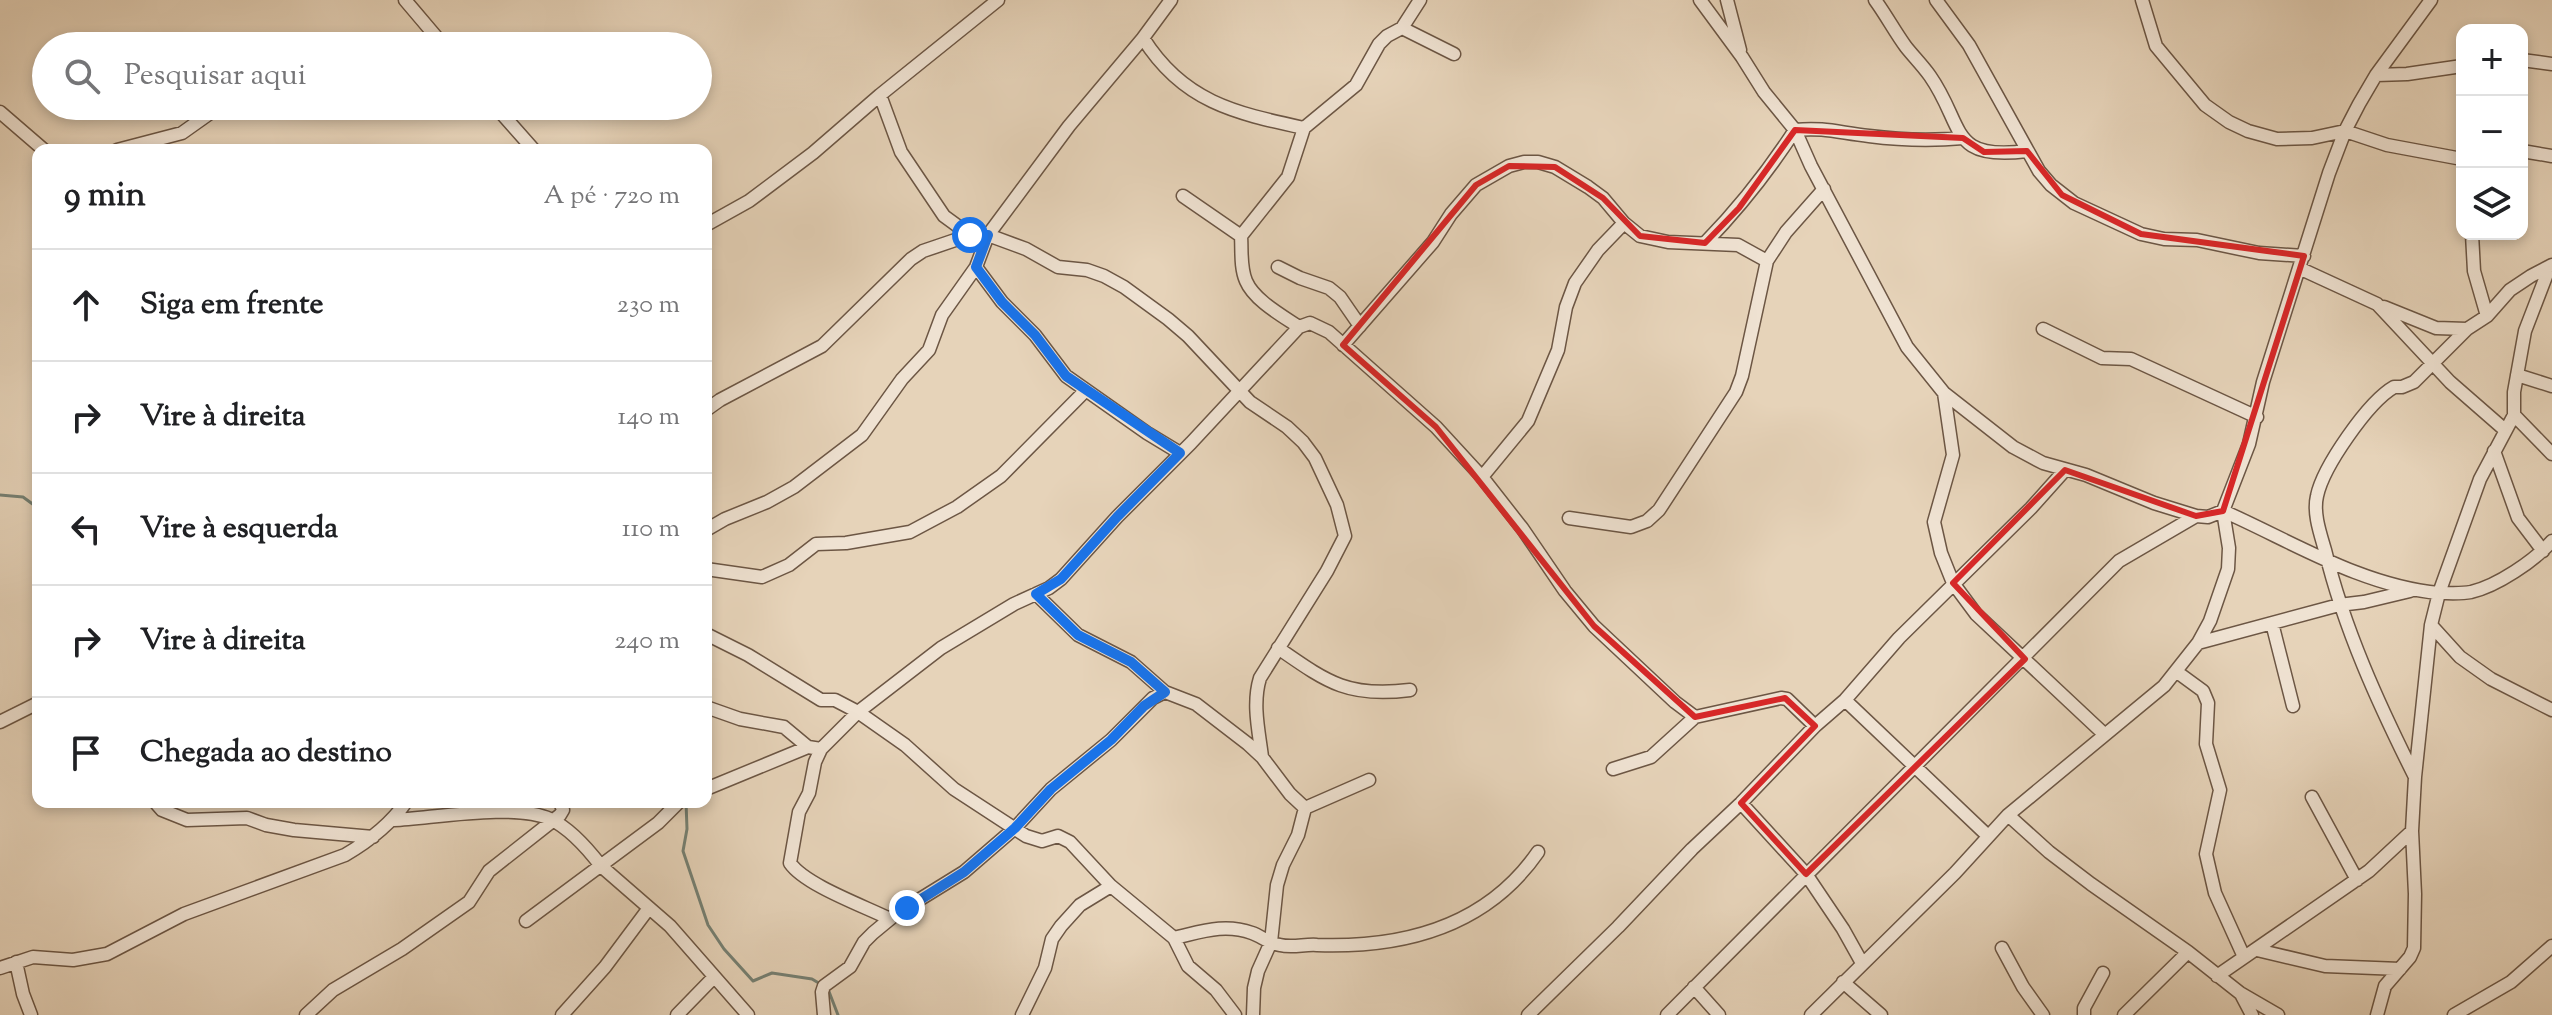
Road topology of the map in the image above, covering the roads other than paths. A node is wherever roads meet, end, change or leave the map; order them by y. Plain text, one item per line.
1 (405, 0) edge
2 (998, 0) edge
3 (1171, 0) edge
4 (1420, 0) edge
5 (1700, 0) edge
6 (1727, 0) edge
7 (1875, 0) edge
8 (1936, 0) edge
9 (2142, 0) edge
10 (2431, 0) edge
11 (1402, 28) junction
12 (432, 32) edge
13 (1143, 38) junction
14 (1454, 54) dead end
15 (1742, 57) junction
16 (2528, 61) edge
17 (2552, 64) edge
18 (2456, 67) edge
19 (2376, 75) junction
20 (880, 95) junction
21 (0, 112) edge
22 (200, 120) edge
23 (507, 120) edge
24 (1304, 128) junction
25 (1795, 130) junction
26 (2345, 131) junction
27 (1963, 138) junction
28 (37, 144) edge
29 (140, 144) edge
30 (529, 144) edge
31 (2027, 151) junction
32 (2528, 152) edge
33 (2552, 156) edge
34 (2456, 158) edge
35 (1824, 189) junction
36 (1183, 196) dead end
37 (712, 222) edge
38 (1624, 223) junction
39 (970, 235) junction
40 (988, 235) junction
41 (1241, 236) junction
42 (2472, 240) edge
43 (1705, 243) junction
44 (2304, 256) junction
45 (1767, 261) junction
46 (2551, 265) edge
47 (976, 267) junction
48 (1278, 267) dead end
49 (2301, 269) junction
50 (2377, 304) junction
51 (2487, 316) junction
52 (1360, 326) junction
53 (1299, 327) junction
54 (2043, 329) dead end
55 (2467, 329) junction
56 (1343, 345) junction
57 (2433, 362) junction
58 (2517, 375) junction
59 (2552, 386) edge
60 (1086, 390) junction
61 (1238, 390) junction
62 (1944, 393) junction
63 (712, 406) edge
64 (2514, 415) junction
65 (2257, 417) junction
66 (2505, 430) junction
67 (2494, 451) junction
68 (1180, 453) junction
69 (2552, 454) edge
70 (2065, 470) junction
71 (1482, 477) junction
72 (2223, 511) junction
73 (2196, 516) junction
74 (1569, 518) dead end
75 (712, 527) edge
76 (2548, 546) edge
77 (2327, 560) junction
78 (712, 570) edge
79 (1953, 583) junction
80 (2410, 591) junction
81 (2439, 593) junction
82 (1036, 594) junction
83 (2339, 605) junction
84 (2272, 623) junction
85 (2431, 625) junction
86 (712, 637) edge
87 (2198, 643) junction
88 (1278, 648) junction
89 (2025, 659) junction
90 (2177, 672) junction
91 (1410, 690) dead end
92 (1165, 692) junction
93 (1845, 700) junction
94 (32, 706) edge
95 (2293, 706) dead end
96 (712, 709) edge
97 (2552, 710) edge
98 (858, 712) junction
99 (1695, 717) junction
100 (0, 722) edge
101 (1815, 726) junction
102 (2104, 734) junction
103 (814, 748) junction
104 (1262, 757) junction
105 (1914, 766) junction
106 (1613, 769) dead end
107 (2415, 777) junction
108 (1369, 780) dead end
109 (712, 787) edge
110 (2312, 797) dead end
111 (1741, 803) junction
112 (160, 808) edge
113 (402, 808) edge
114 (562, 808) edge
115 (673, 808) edge
116 (1305, 808) junction
117 (2008, 815) junction
118 (394, 820) junction
119 (554, 821) junction
120 (1015, 828) junction
121 (2412, 831) junction
122 (1988, 836) junction
123 (373, 837) junction
124 (1538, 852) dead end
125 (601, 866) junction
126 (1806, 874) junction
127 (2357, 880) junction
128 (1111, 886) junction
129 (649, 908) junction
130 (890, 919) junction
131 (526, 921) dead end
132 (1174, 938) junction
133 (1271, 942) junction
134 (2552, 946) edge
135 (2002, 948) dead end
136 (2257, 950) junction
137 (2188, 952) junction
138 (2244, 957) junction
139 (16, 962) junction
140 (1862, 963) junction
141 (0, 968) edge
142 (2400, 969) junction
143 (2103, 973) dead end
144 (2217, 976) junction
145 (714, 977) junction
146 (1843, 982) junction
147 (1694, 987) junction
148 (2240, 993) junction
149 (31, 1015) edge
150 (306, 1015) edge
151 (562, 1015) edge
152 (677, 1015) edge
153 (748, 1015) edge
154 (824, 1015) edge
155 (1022, 1015) edge
156 (1235, 1015) edge
157 (1253, 1015) edge
158 (1528, 1015) edge
159 (1667, 1015) edge
160 (1719, 1015) edge
161 (1811, 1015) edge
162 (1881, 1015) edge
163 (2043, 1015) edge
164 (2084, 1015) edge
165 (2124, 1015) edge
166 (2252, 1015) edge
167 (2278, 1015) edge
168 (2377, 1015) edge
169 (2454, 1015) edge

1 - 12 street
2 - 20 street
3 - 13 street
4 - 11 street
5 - 15 street
6 - 15 street
7 - 27 street
8 - 31 street
9 - 26 street
10 - 19 street
11 - 14 street
11 - 24 street
13 - 24 street
13 - 40 street
15 - 25 street
16 - 17 street
18 - 19 street
19 - 26 street
20 - 37 street
20 - 39 street
21 - 28 street
22 - 29 street
23 - 30 street
24 - 41 street
25 - 27 street
25 - 35 street
25 - 43 street
26 - 34 street
26 - 44 street
27 - 31 street
31 - 44 street
32 - 33 street
35 - 45 street
35 - 62 street
36 - 41 street
38 - 43 street
38 - 52 street
38 - 71 street
39 - 40 street
39 - 63 street
40 - 47 street
40 - 61 street
41 - 53 street
42 - 51 street
43 - 45 street
44 - 49 street
45 - 74 street
46 - 51 street
46 - 58 street
47 - 60 street
47 - 75 street
48 - 52 street
49 - 50 street
49 - 65 street
50 - 55 street
50 - 57 street
51 - 55 street
52 - 56 street
53 - 56 street
53 - 61 street
54 - 65 street
55 - 57 street
56 - 71 street
57 - 66 street
57 - 77 street
58 - 59 street
58 - 64 street
60 - 68 street
60 - 78 street
61 - 68 street
61 - 88 street
62 - 70 street
62 - 79 street
64 - 66 street
64 - 69 street
65 - 72 street
66 - 67 street
67 - 76 street
67 - 81 street
68 - 82 street
70 - 73 street
70 - 79 street
71 - 99 street
72 - 73 street
72 - 77 street
72 - 87 street
73 - 89 street
76 - 81 street
77 - 80 street
77 - 83 street
79 - 89 street
79 - 93 street
80 - 81 street
80 - 83 street
81 - 85 street
82 - 92 street
82 - 98 street
83 - 84 street
83 - 107 street
84 - 87 street
84 - 95 street
85 - 97 street
85 - 107 street
86 - 98 street
87 - 90 street
88 - 91 street
88 - 104 street
89 - 102 street
89 - 105 street
90 - 102 street
90 - 138 street
92 - 104 street
92 - 120 street
93 - 101 street
93 - 105 street
94 - 100 street
96 - 103 street
98 - 103 street
98 - 120 street
99 - 101 street
99 - 106 street
101 - 111 street
102 - 117 street
103 - 109 street
103 - 130 street
104 - 116 street
105 - 122 street
105 - 126 street
107 - 121 street
108 - 116 street
110 - 127 street
111 - 126 street
111 - 158 street
112 - 123 street
113 - 118 street
114 - 119 street
115 - 125 street
116 - 133 street
117 - 122 street
117 - 137 street
118 - 119 street
118 - 123 street
119 - 125 street
119 - 150 street
120 - 128 street
120 - 130 street
121 - 127 street
121 - 142 street
122 - 140 street
123 - 139 street
124 - 133 street
125 - 129 street
125 - 131 street
126 - 140 street
126 - 147 street
127 - 136 street
128 - 132 street
128 - 155 street
129 - 145 street
129 - 151 street
130 - 154 street
132 - 133 street
132 - 156 street
133 - 157 street
134 - 169 street
135 - 163 street
136 - 138 street
136 - 142 street
137 - 144 street
137 - 165 street
138 - 144 street
139 - 141 street
139 - 149 street
140 - 146 street
142 - 168 street
143 - 164 street
144 - 148 street
145 - 152 street
145 - 153 street
146 - 161 street
146 - 162 street
147 - 159 street
147 - 160 street
148 - 166 street
148 - 167 street

